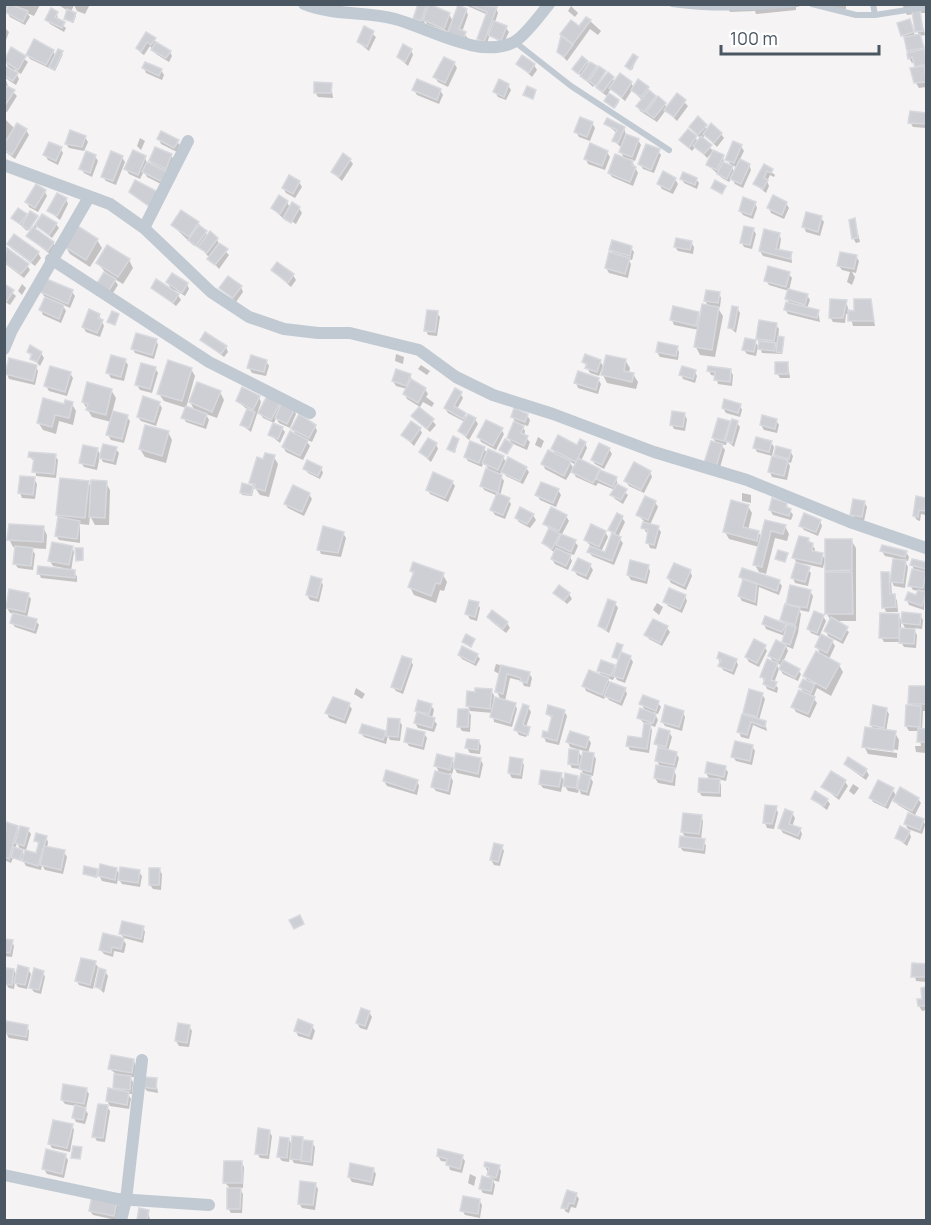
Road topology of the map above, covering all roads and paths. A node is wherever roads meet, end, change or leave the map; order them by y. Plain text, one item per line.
1 (304, 4) edge
2 (549, 4) edge
3 (672, 4) edge
4 (797, 4) edge
5 (812, 4) edge
6 (873, 4) edge
7 (927, 6) edge
8 (875, 15) junction
9 (514, 42) junction
10 (188, 141) dead end
11 (669, 150) dead end
12 (4, 165) edge
13 (89, 196) junction
14 (144, 228) junction
15 (51, 260) junction
16 (8, 327) edge
17 (4, 349) edge
18 (310, 413) dead end
19 (927, 548) edge
20 (142, 1060) dead end
21 (4, 1175) edge
22 (126, 1200) junction
23 (209, 1205) dead end
24 (121, 1221) edge

1 - 9 street
2 - 9 street
3 - 4 lane
5 - 8 lane
6 - 8 lane
7 - 8 lane
9 - 11 lane
10 - 14 street
12 - 13 street
13 - 14 street
13 - 15 street
14 - 19 street
15 - 16 street
15 - 18 street
16 - 17 street
20 - 22 street
21 - 22 street
22 - 23 street
22 - 24 street

